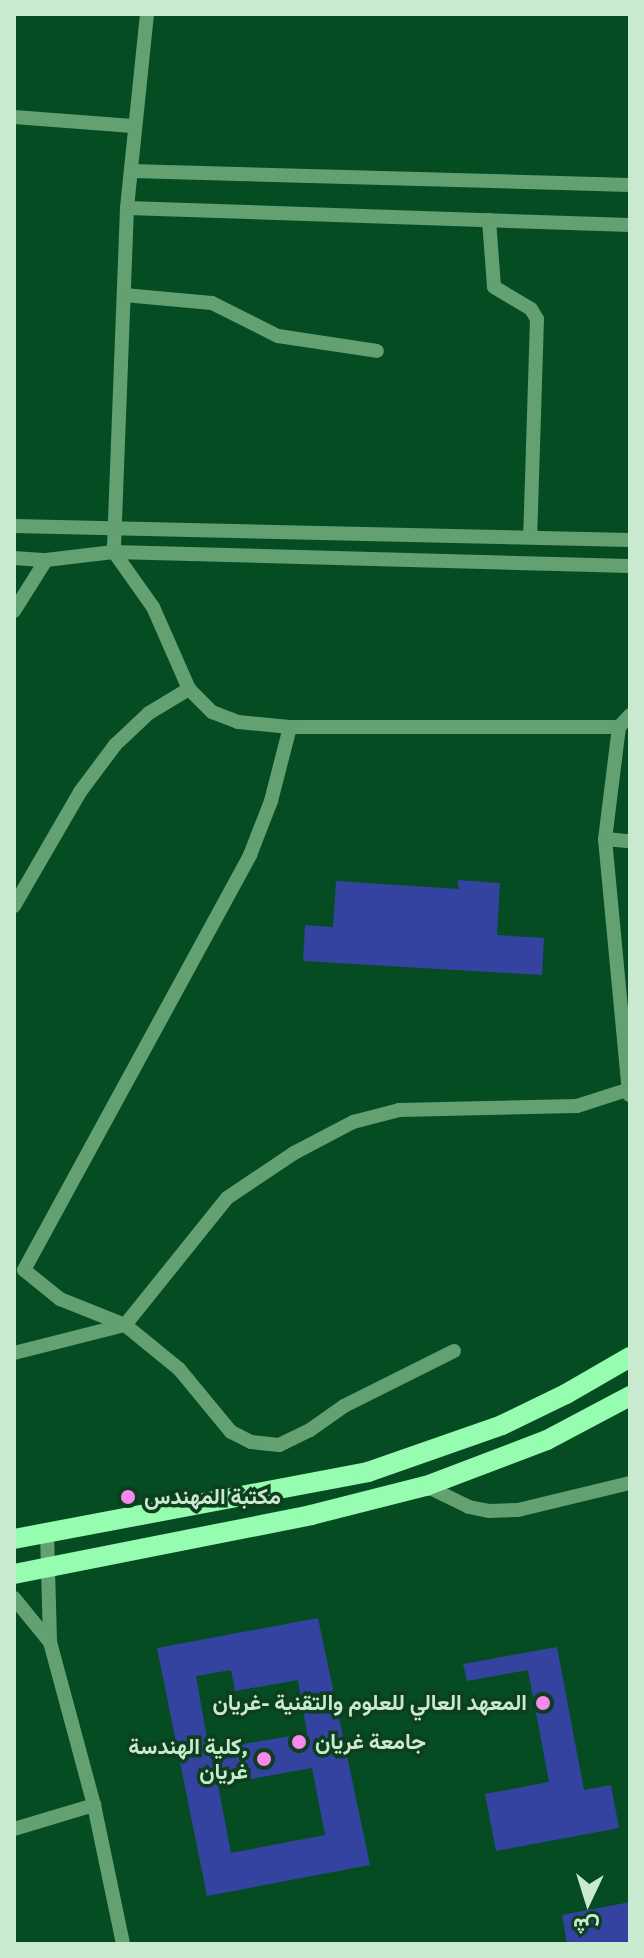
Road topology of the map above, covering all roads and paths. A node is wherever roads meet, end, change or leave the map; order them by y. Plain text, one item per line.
1 (147, 14) edge
2 (14, 117) edge
3 (133, 126) junction
4 (131, 171) junction
5 (630, 185) edge
6 (127, 208) junction
7 (489, 220) junction
8 (630, 225) edge
9 (124, 295) junction
10 (377, 351) dead end
11 (14, 526) edge
12 (117, 528) junction
13 (530, 537) junction
14 (630, 540) edge
15 (114, 552) junction
16 (14, 558) edge
17 (46, 560) junction
18 (630, 566) edge
19 (14, 611) edge
20 (189, 689) junction
21 (630, 715) edge
22 (290, 727) junction
23 (619, 727) junction
24 (605, 839) junction
25 (630, 841) edge
26 (14, 906) edge
27 (629, 1092) edge
28 (19, 1266) edge
29 (125, 1325) junction
30 (454, 1351) dead end
31 (14, 1353) edge
32 (630, 1357) edge
33 (630, 1396) edge
34 (630, 1483) edge
35 (426, 1486) junction
36 (47, 1533) junction
37 (14, 1539) edge
38 (49, 1568) junction
39 (14, 1574) edge
40 (14, 1598) edge
41 (50, 1642) junction
42 (94, 1805) junction
43 (14, 1829) edge
44 (123, 1944) edge

1 - 3 street
2 - 3 street
3 - 4 street
4 - 5 street
4 - 6 street
6 - 7 street
6 - 9 street
7 - 8 street
7 - 13 street
9 - 10 street
9 - 12 street
11 - 12 street
12 - 13 street
12 - 15 street
13 - 14 street
15 - 17 street
15 - 18 street
15 - 20 street
16 - 17 street
17 - 19 street
20 - 22 street
20 - 26 street
21 - 23 street
22 - 23 street
22 - 28 street
23 - 24 street
24 - 25 street
24 - 27 street
27 - 29 street
28 - 29 street
29 - 30 street
29 - 31 street
32 - 36 main road
33 - 35 main road
34 - 35 street
35 - 38 main road
36 - 37 main road
36 - 38 street
38 - 39 main road
38 - 41 street
40 - 41 street
41 - 42 street
42 - 43 street
42 - 44 street

